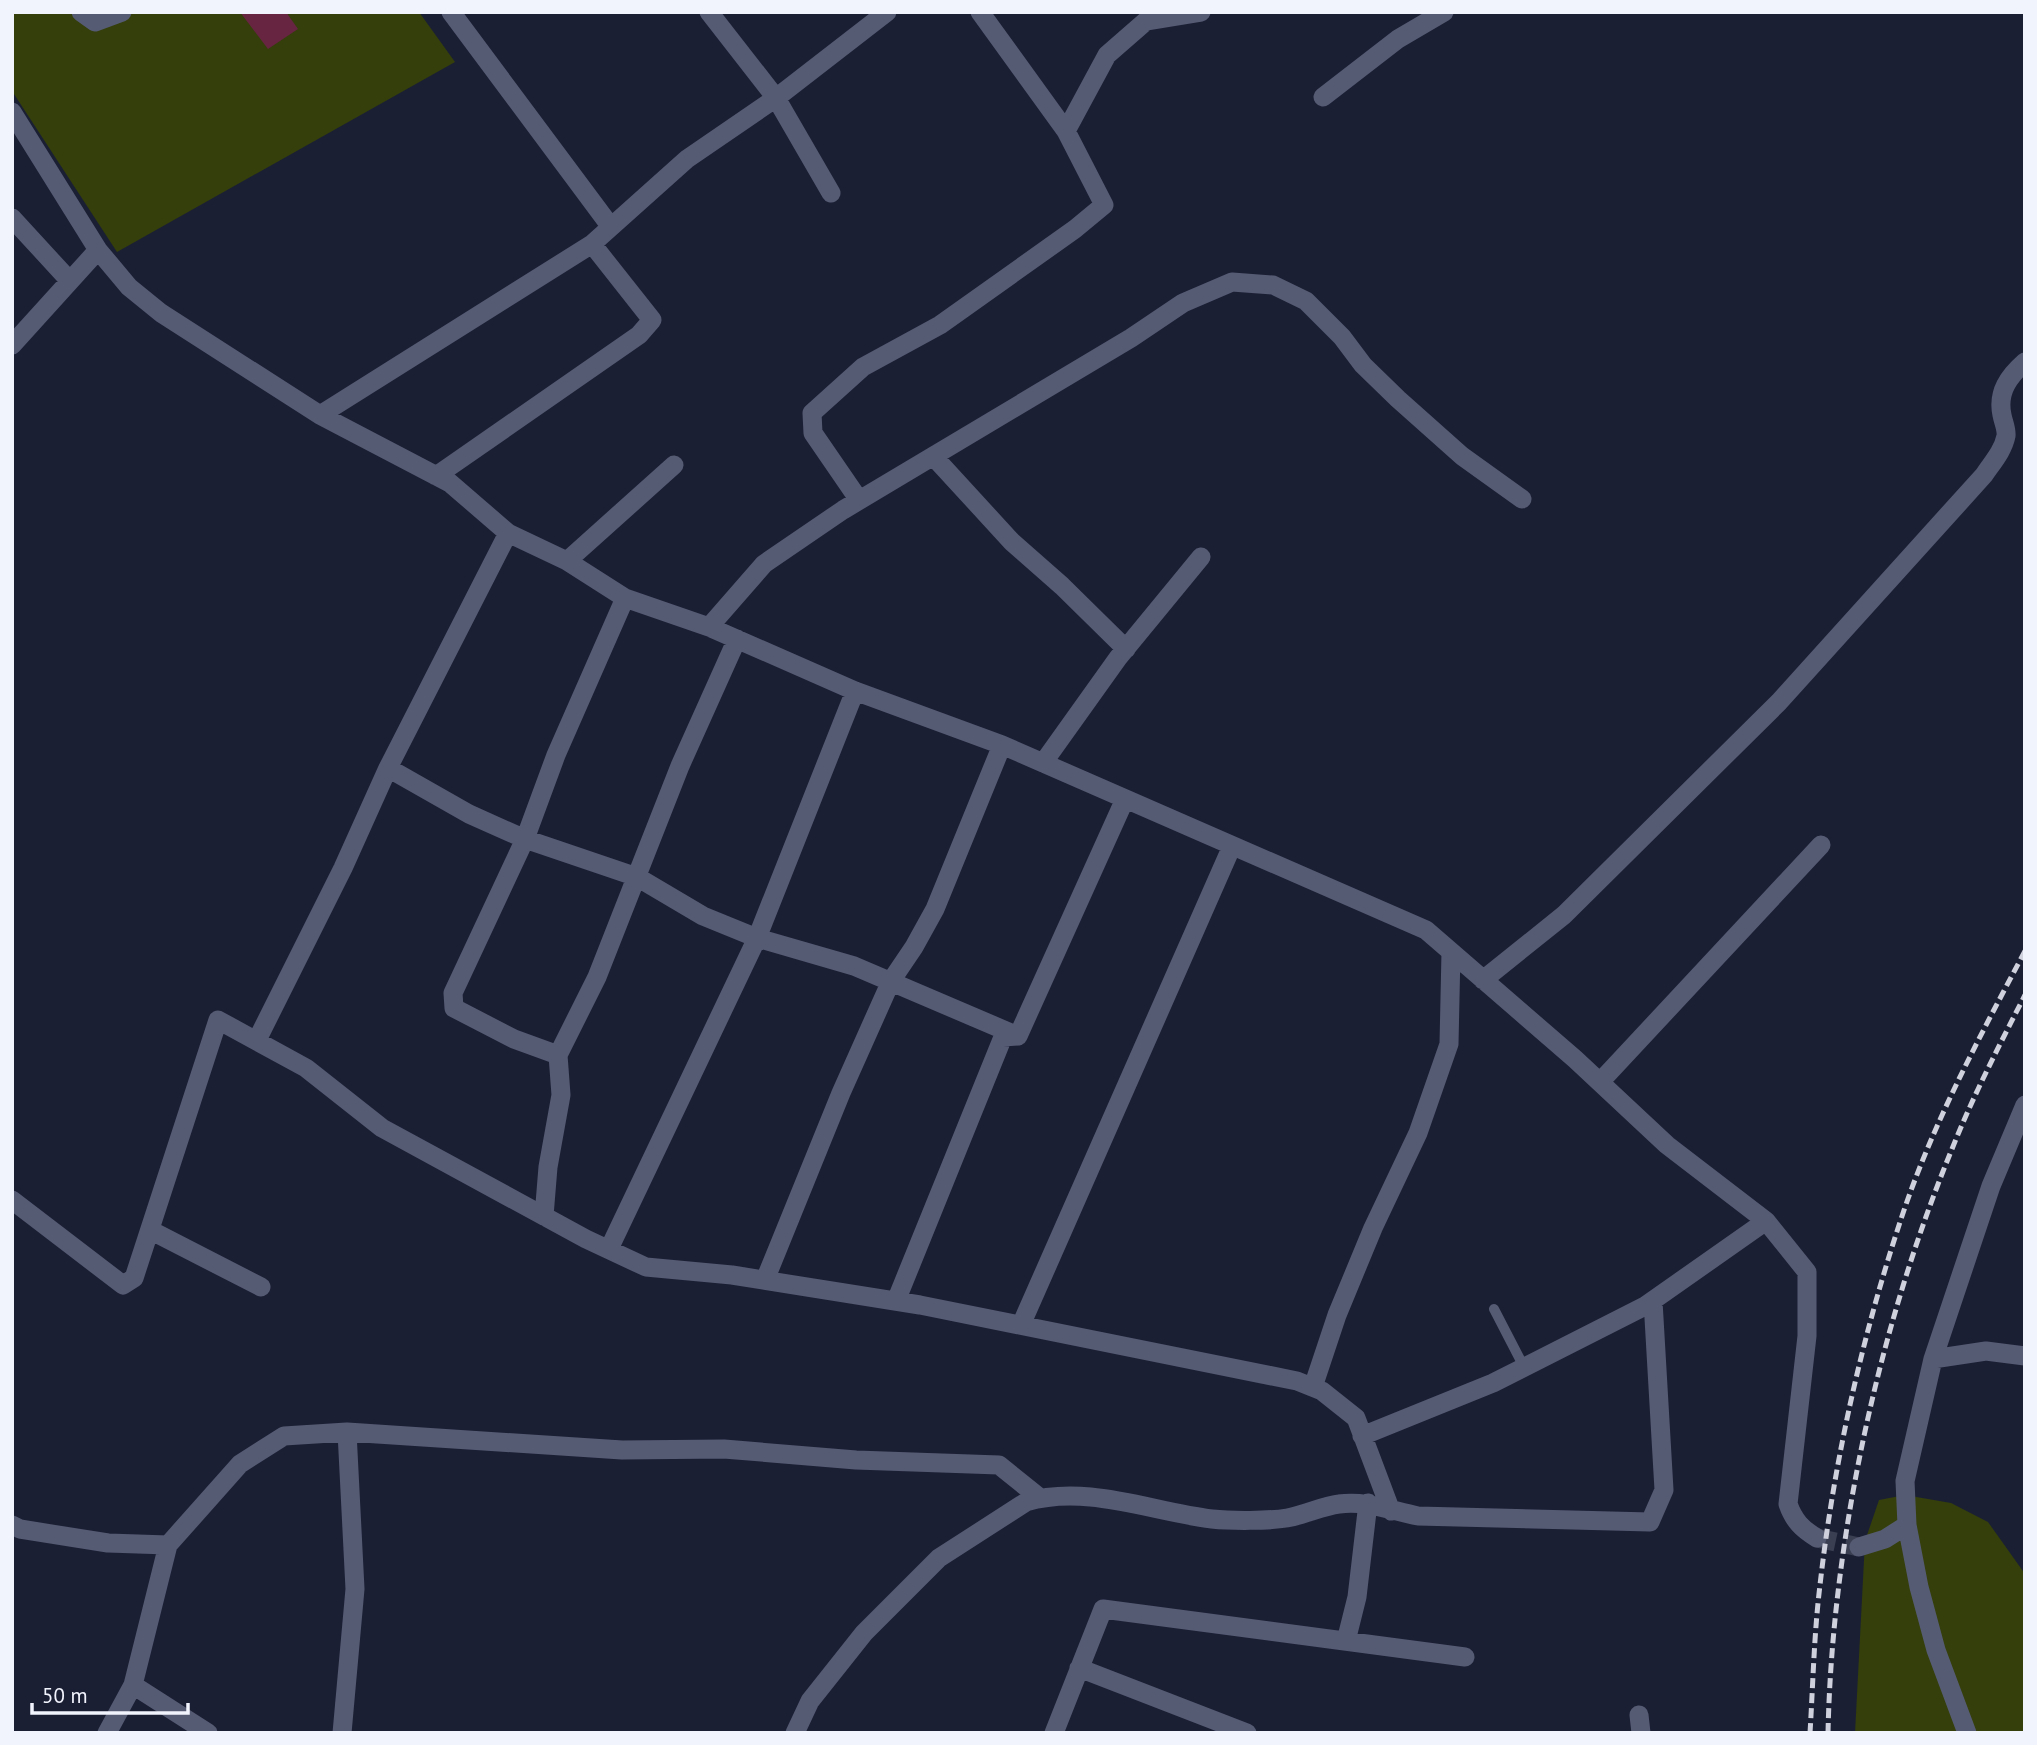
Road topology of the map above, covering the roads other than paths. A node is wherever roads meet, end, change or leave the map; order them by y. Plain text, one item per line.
1 (81, 12) edge
2 (122, 12) edge
3 (451, 12) edge
4 (709, 12) edge
5 (887, 12) edge
6 (980, 12) edge
7 (1201, 12) edge
8 (1444, 12) edge
9 (1323, 97) dead end
10 (776, 98) junction
11 (12, 112) edge
12 (1066, 131) junction
13 (831, 193) dead end
14 (12, 218) edge
15 (611, 227) junction
16 (592, 244) junction
17 (98, 250) junction
18 (69, 280) junction
19 (12, 345) edge
20 (2025, 362) edge
21 (320, 415) junction
22 (934, 457) junction
23 (674, 465) dead end
24 (436, 476) junction
25 (1522, 499) dead end
26 (859, 500) junction
27 (508, 533) junction
28 (1201, 557) dead end
29 (567, 561) junction
30 (625, 598) junction
31 (709, 627) junction
32 (737, 639) junction
33 (1126, 649) junction
34 (855, 691) junction
35 (1002, 745) junction
36 (1043, 763) junction
37 (388, 768) junction
38 (1125, 799) junction
39 (525, 839) junction
40 (1821, 845) dead end
41 (1232, 846) junction
42 (637, 877) junction
43 (757, 938) junction
44 (1451, 952) junction
45 (1483, 980) junction
46 (891, 981) junction
47 (1018, 1036) junction
48 (257, 1040) junction
49 (558, 1055) junction
50 (1600, 1082) junction
51 (2025, 1105) edge
52 (12, 1200) edge
53 (544, 1216) junction
54 (1766, 1221) junction
55 (149, 1230) junction
56 (608, 1249) junction
57 (765, 1280) junction
58 (261, 1287) dead end
59 (896, 1301) junction
60 (1653, 1301) junction
61 (1494, 1309) dead end
62 (1021, 1325) junction
63 (2025, 1356) edge
64 (1933, 1359) junction
65 (1524, 1367) junction
66 (1313, 1387) junction
67 (346, 1432) junction
68 (1362, 1436) junction
69 (1041, 1498) junction
70 (1368, 1503) junction
71 (1391, 1511) junction
72 (12, 1525) edge
73 (1907, 1525) junction
74 (1817, 1538) tunnel mouth
75 (168, 1545) junction
76 (1859, 1547) tunnel mouth
77 (1346, 1641) junction
78 (1465, 1657) dead end
79 (1079, 1668) junction
80 (133, 1685) junction
81 (107, 1733) edge
82 (208, 1733) edge
83 (342, 1733) edge
84 (795, 1733) edge
85 (1054, 1733) edge
86 (1247, 1733) edge
87 (1966, 1733) edge

1 - 2 street
3 - 15 street
4 - 10 street
5 - 10 street
6 - 12 street
7 - 12 street
8 - 9 street
10 - 13 street
10 - 15 street
11 - 17 street
12 - 26 street
14 - 18 street
15 - 16 street
16 - 21 street
16 - 24 street
17 - 18 street
17 - 21 street
18 - 19 street
20 - 45 street
21 - 24 street
22 - 25 street
22 - 26 street
22 - 33 street
23 - 29 street
24 - 27 street
26 - 31 street
27 - 29 street
27 - 37 street
28 - 33 street
29 - 30 street
30 - 31 street
30 - 39 street
31 - 32 street
32 - 34 street
32 - 42 street
33 - 36 street
34 - 35 street
34 - 43 street
35 - 36 street
35 - 46 street
36 - 38 street
37 - 39 street
37 - 48 street
38 - 41 street
38 - 47 street
39 - 42 street
39 - 49 street
40 - 50 street
41 - 44 street
41 - 62 street
42 - 43 street
42 - 49 street
43 - 46 street
43 - 56 street
44 - 45 street
44 - 66 street
45 - 50 street
46 - 47 street
46 - 57 street
47 - 59 street
48 - 53 street
48 - 55 street
49 - 53 street
50 - 54 street
51 - 64 street
52 - 55 street
53 - 56 street
54 - 60 street
54 - 74 street
55 - 58 street
56 - 57 street
57 - 59 street
59 - 62 street
60 - 65 street
60 - 71 street
61 - 65 lane
62 - 66 street
63 - 64 street
64 - 73 street
65 - 68 street
66 - 68 street
67 - 69 street
67 - 75 street
67 - 83 street
68 - 71 street
69 - 70 street
69 - 84 street
70 - 71 street
70 - 77 street
72 - 75 street
73 - 76 street
73 - 87 street
75 - 80 street
77 - 78 street
77 - 79 street
79 - 85 street
79 - 86 street
80 - 81 street
80 - 82 street

